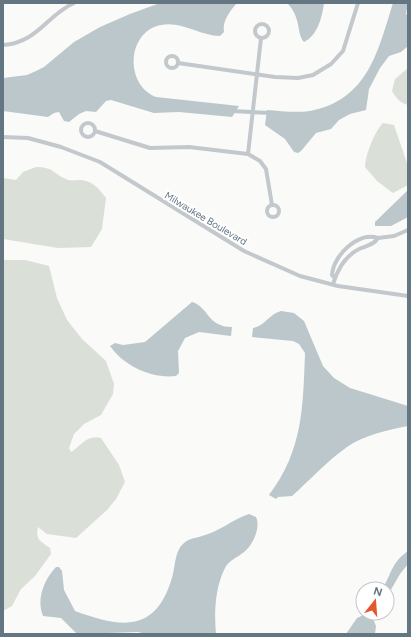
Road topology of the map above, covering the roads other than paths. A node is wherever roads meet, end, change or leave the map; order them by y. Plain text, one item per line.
1 (72, 3) edge
2 (358, 3) edge
3 (261, 38) dead end
4 (3, 45) edge
5 (178, 63) dead end
6 (258, 75) junction
7 (95, 131) dead end
8 (3, 137) edge
9 (248, 154) junction
10 (272, 205) dead end
11 (408, 230) edge
12 (378, 238) junction
13 (355, 243) junction
14 (358, 250) junction
15 (335, 278) junction
16 (333, 284) junction
17 (408, 296) edge

1 - 4 street
2 - 6 street
3 - 6 street
5 - 6 street
6 - 9 street
7 - 9 street
8 - 16 street, Milwaukee Boulevard
9 - 10 street
11 - 12 street
12 - 13 street
12 - 14 street
13 - 14 street
13 - 15 street
14 - 15 street
15 - 16 street
16 - 17 street, Milwaukee Boulevard

